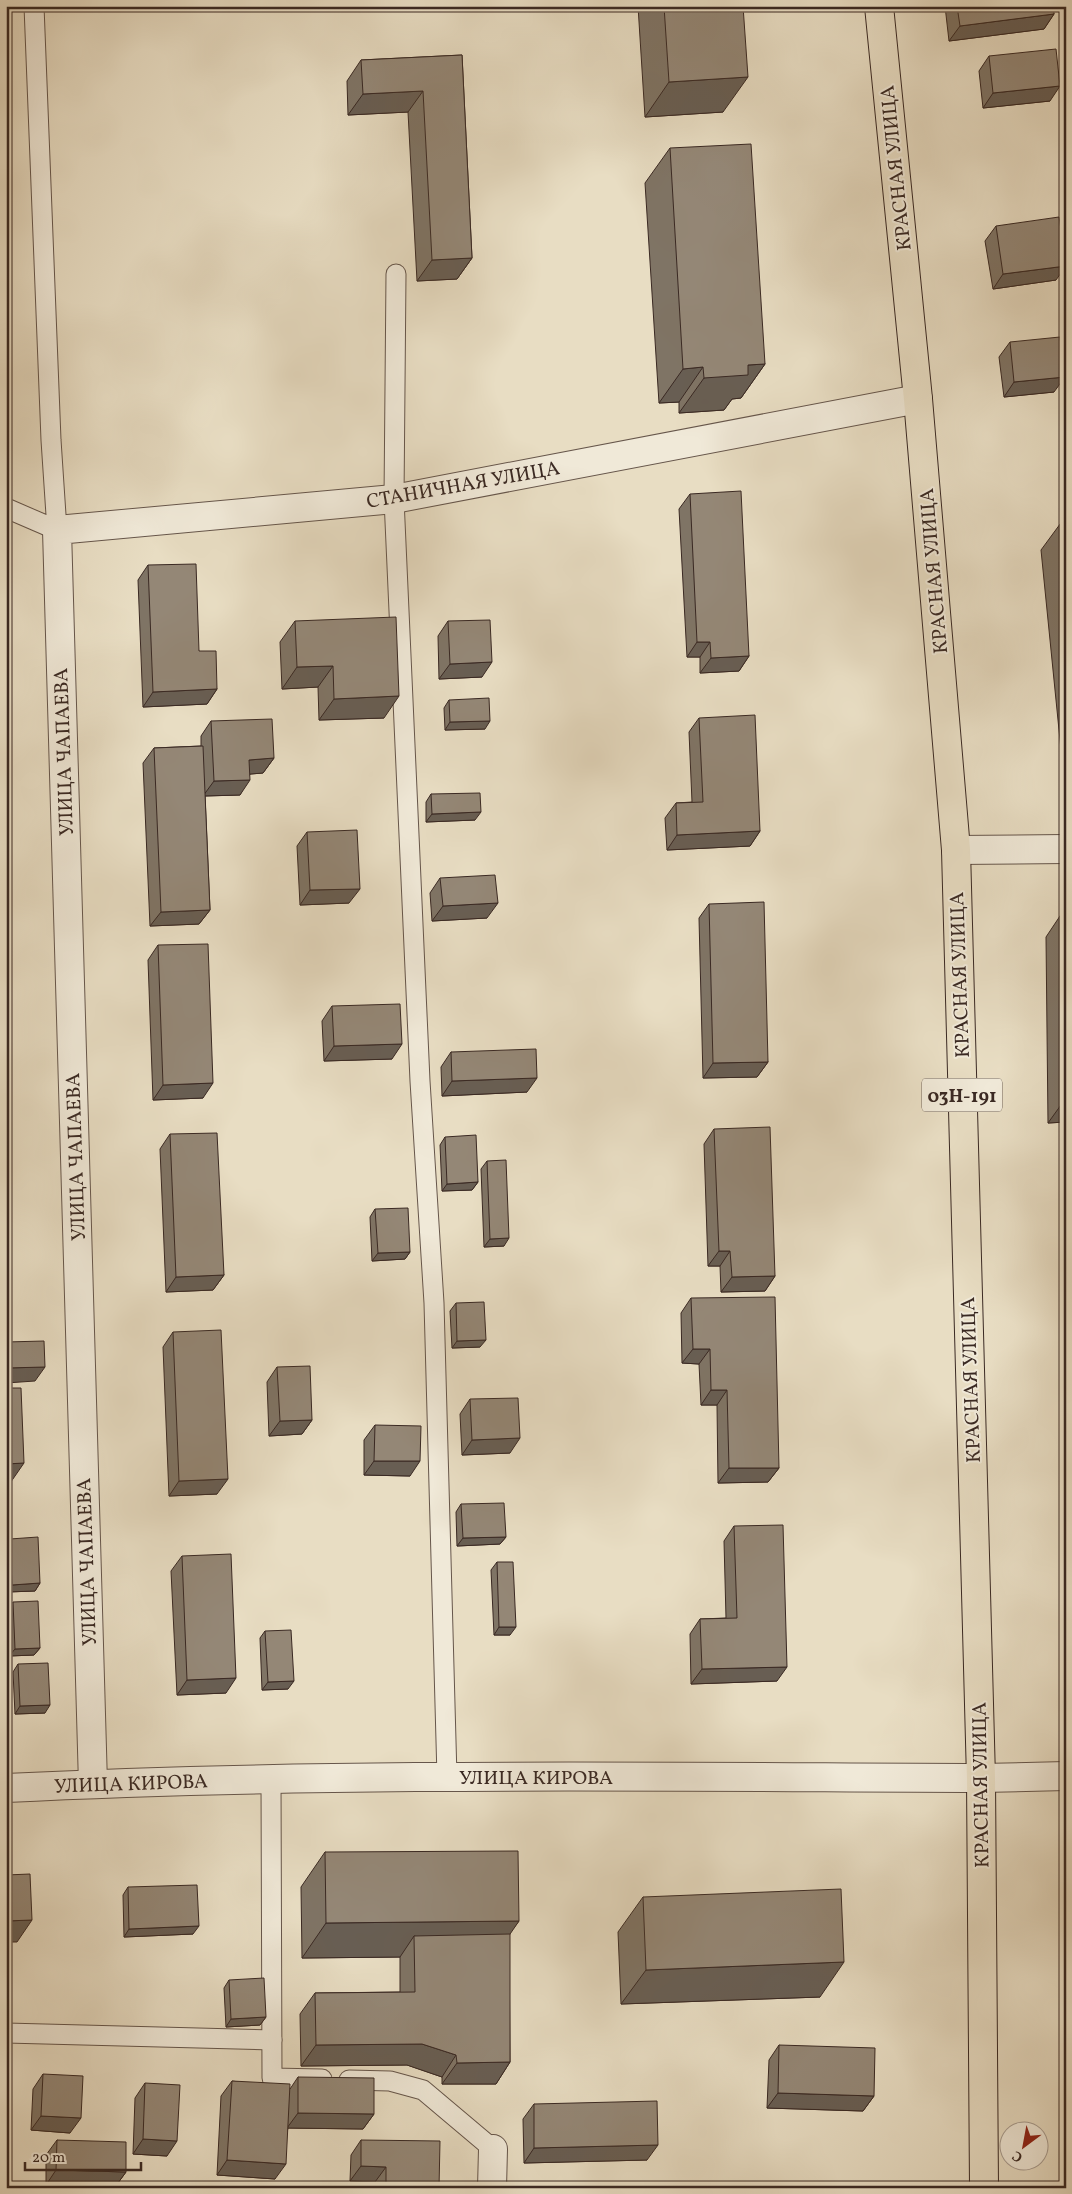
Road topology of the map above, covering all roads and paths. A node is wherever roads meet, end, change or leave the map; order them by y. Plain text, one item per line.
1 (34, 6) edge
2 (879, 6) edge
3 (396, 274) dead end
4 (918, 399) junction
5 (394, 499) junction
6 (6, 508) edge
7 (57, 530) junction
8 (1066, 849) edge
9 (956, 850) junction
10 (1066, 1776) edge
11 (447, 1777) junction
12 (981, 1778) junction
13 (271, 1780) junction
14 (93, 1784) junction
15 (6, 1788) edge
16 (6, 2033) edge
17 (272, 2040) junction
18 (492, 2149) joint
19 (492, 2188) edge
20 (984, 2188) edge

1 - 7 lane
2 - 4 main road, КРАСНАЯ УЛИЦА / 03Н-191
3 - 5 lane
4 - 5 street, СТАНИЧНАЯ УЛИЦА
4 - 9 main road, КРАСНАЯ УЛИЦА / 03Н-191
5 - 7 street, СТАНИЧНАЯ УЛИЦА
5 - 11 lane
6 - 7 lane, СТАНИЧНАЯ УЛИЦА
7 - 14 street, УЛИЦА ЧАПАЕВА
8 - 9 street
9 - 12 main road, КРАСНАЯ УЛИЦА / 03Н-191
10 - 12 street, УЛИЦА КИРОВА
11 - 12 street, УЛИЦА КИРОВА
11 - 13 street, УЛИЦА КИРОВА
12 - 20 main road, КРАСНАЯ УЛИЦА / 03Н-191
13 - 14 street, УЛИЦА КИРОВА
13 - 17 lane
14 - 15 street, УЛИЦА КИРОВА
16 - 17 lane
17 - 18 lane
18 - 19 street

